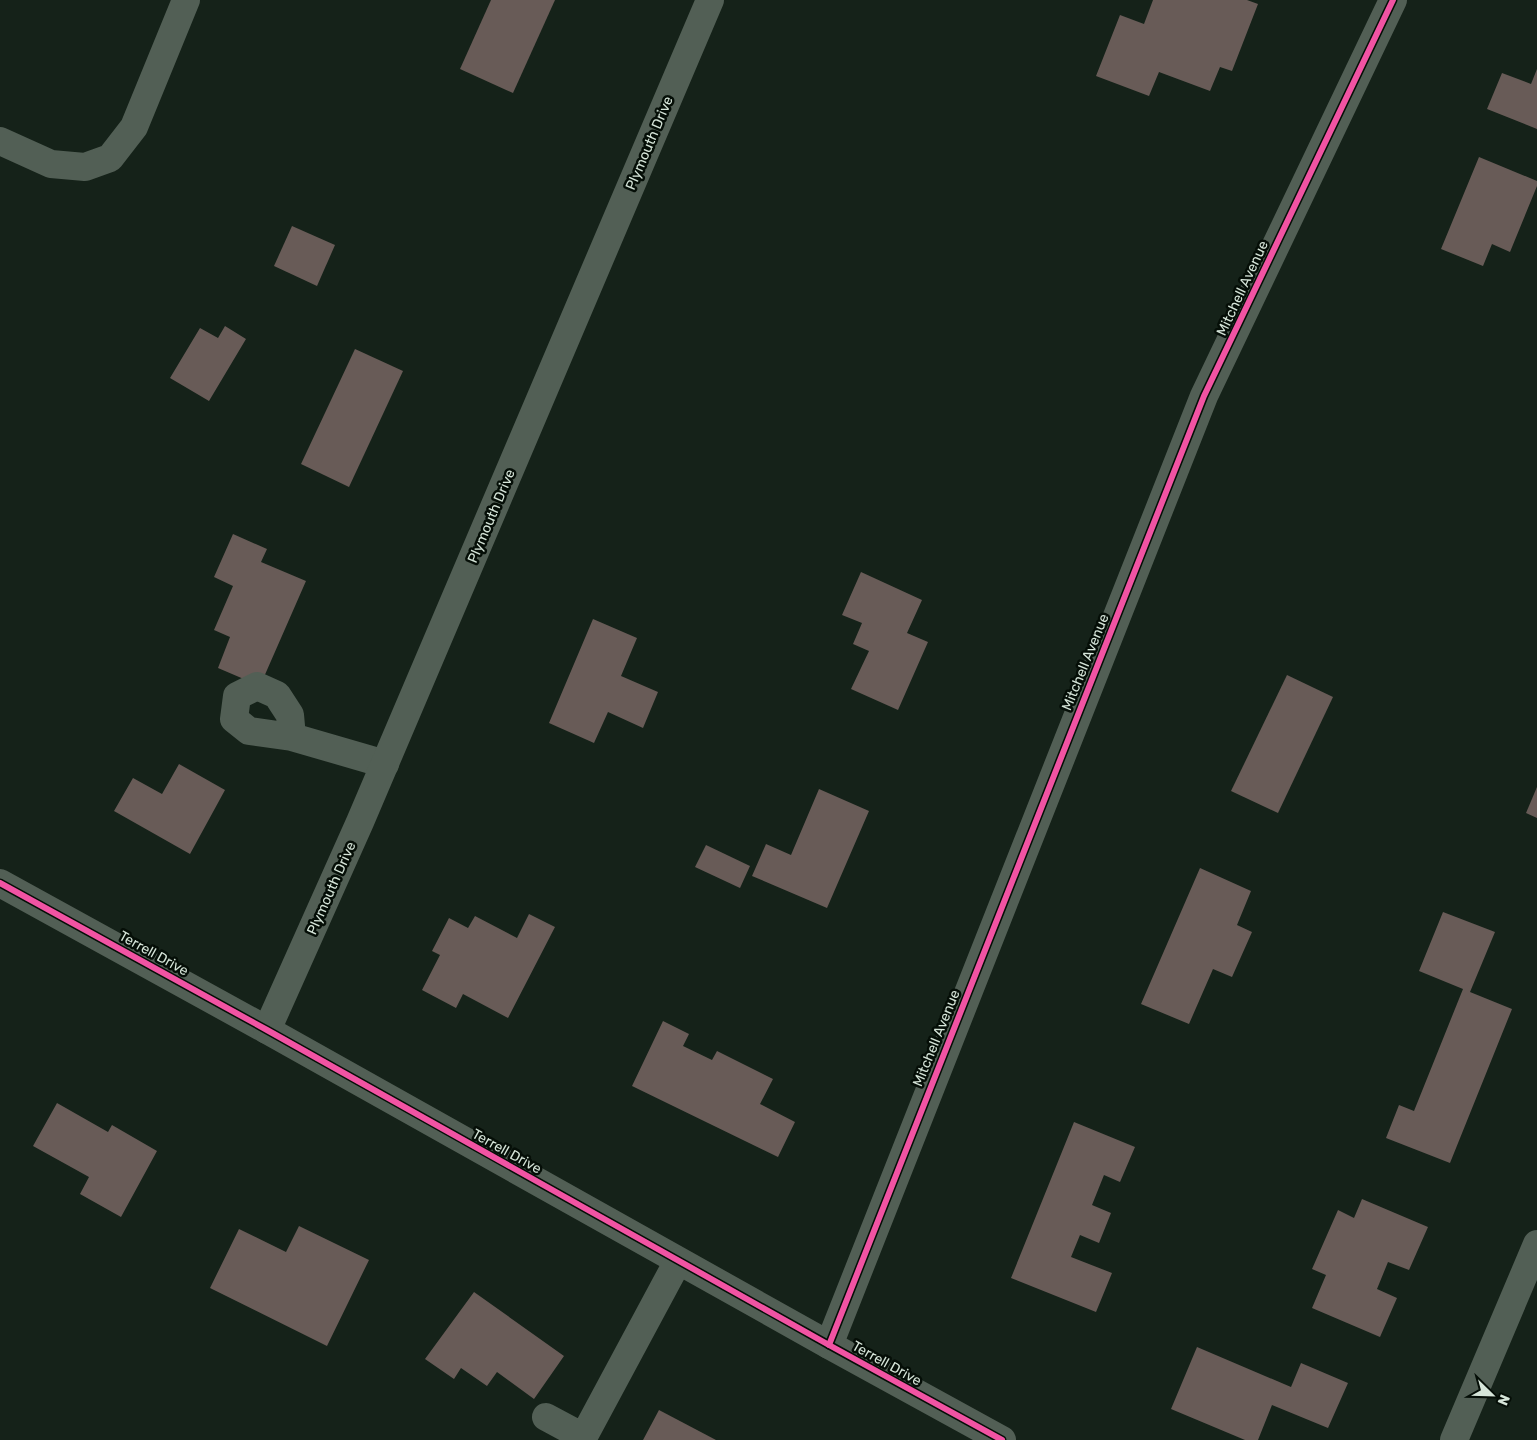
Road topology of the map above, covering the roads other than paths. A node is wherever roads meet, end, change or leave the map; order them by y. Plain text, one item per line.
1 (186, 0) edge
2 (710, 0) edge
3 (1393, 0) edge
4 (0, 141) edge
5 (292, 737) dead end
6 (385, 764) junction
7 (0, 883) edge
8 (267, 1030) junction
9 (1537, 1244) edge
10 (678, 1261) junction
11 (828, 1345) junction
12 (546, 1417) dead end
13 (1002, 1440) edge
14 (1454, 1440) edge

1 - 4 street
2 - 6 street, Plymouth Drive
3 - 11 street, Mitchell Avenue
5 - 6 street
6 - 8 street, Plymouth Drive
7 - 8 street, Terrell Drive
8 - 10 street, Terrell Drive
9 - 14 street
10 - 11 street, Terrell Drive
10 - 12 street
11 - 13 street, Terrell Drive

